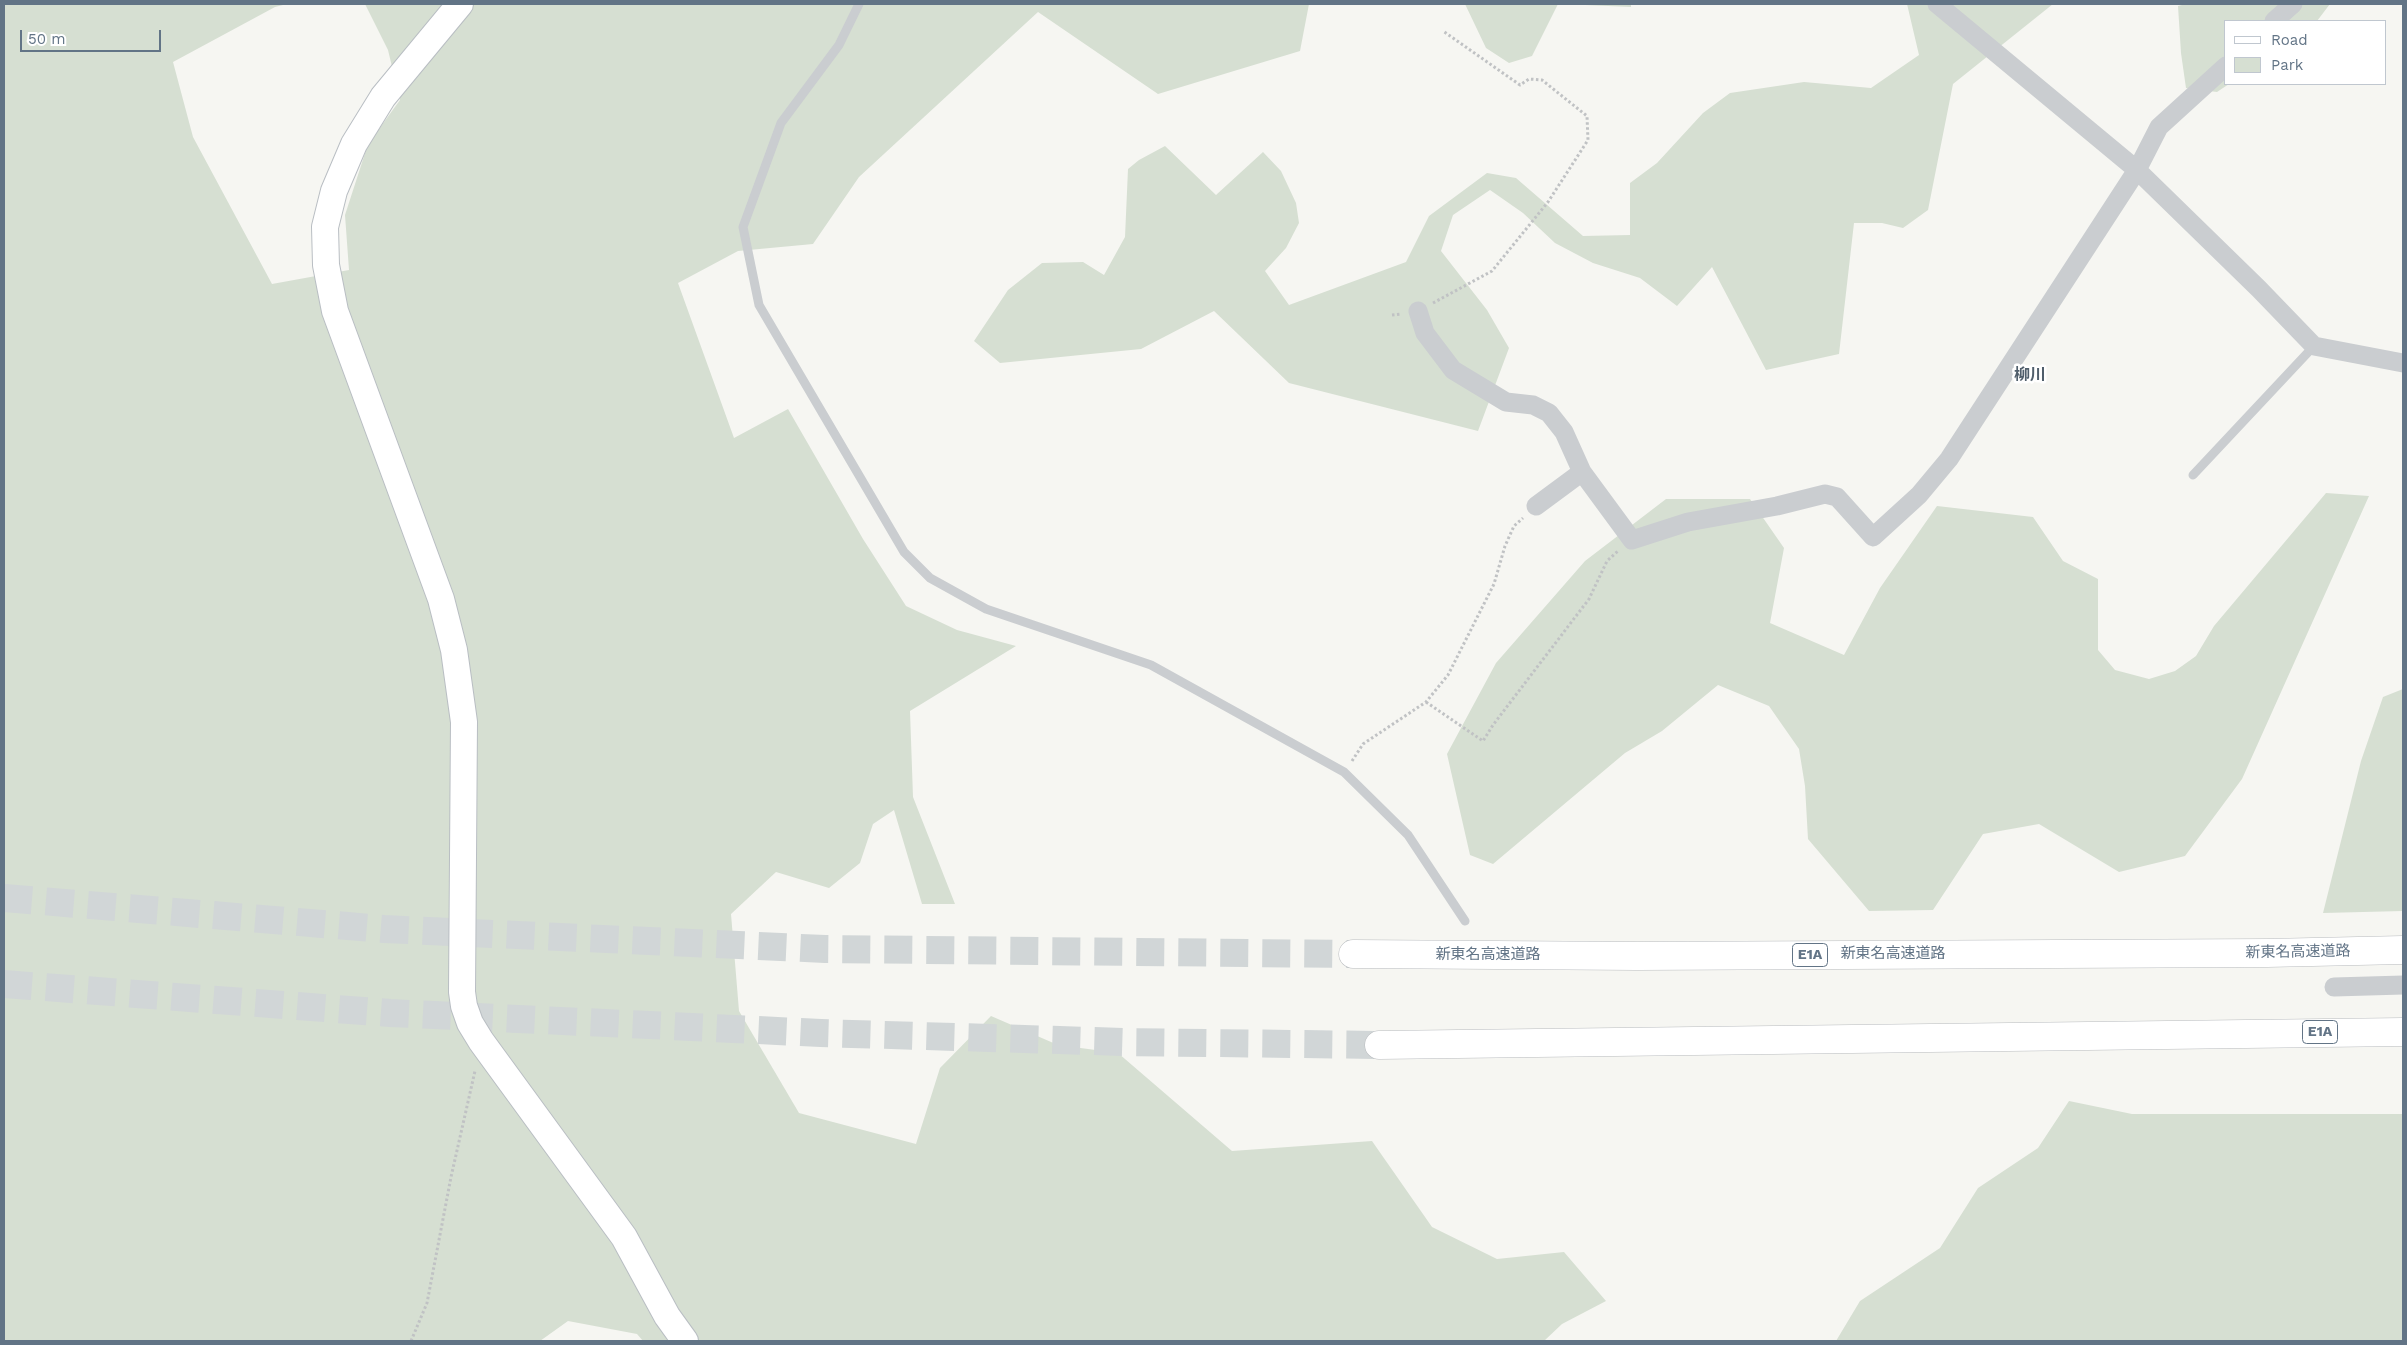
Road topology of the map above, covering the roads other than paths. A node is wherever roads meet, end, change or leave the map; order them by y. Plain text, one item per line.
1 (460, 4) edge
2 (859, 4) edge
3 (1937, 4) edge
4 (2293, 4) edge
5 (2275, 20) edge
6 (2224, 68) edge
7 (2137, 170) junction
8 (1418, 311) road end
9 (2314, 346) junction
10 (2403, 363) edge
11 (1582, 472) junction
12 (2193, 475) dead end
13 (1536, 506) road end
14 (1465, 921) dead end
15 (2403, 950) edge
16 (1353, 954) tunnel mouth
17 (2403, 985) edge
18 (2334, 987) dead end
19 (2403, 1032) edge
20 (1379, 1045) tunnel mouth
21 (685, 1341) edge

1 - 21 street
2 - 14 lane
3 - 7 street
4 - 5 street
6 - 7 street
7 - 9 street
7 - 11 street
8 - 11 street
9 - 10 street
9 - 12 lane
11 - 13 street
15 - 16 highway, 新東名高速道路 / E1A
17 - 18 street
19 - 20 highway, E1A

